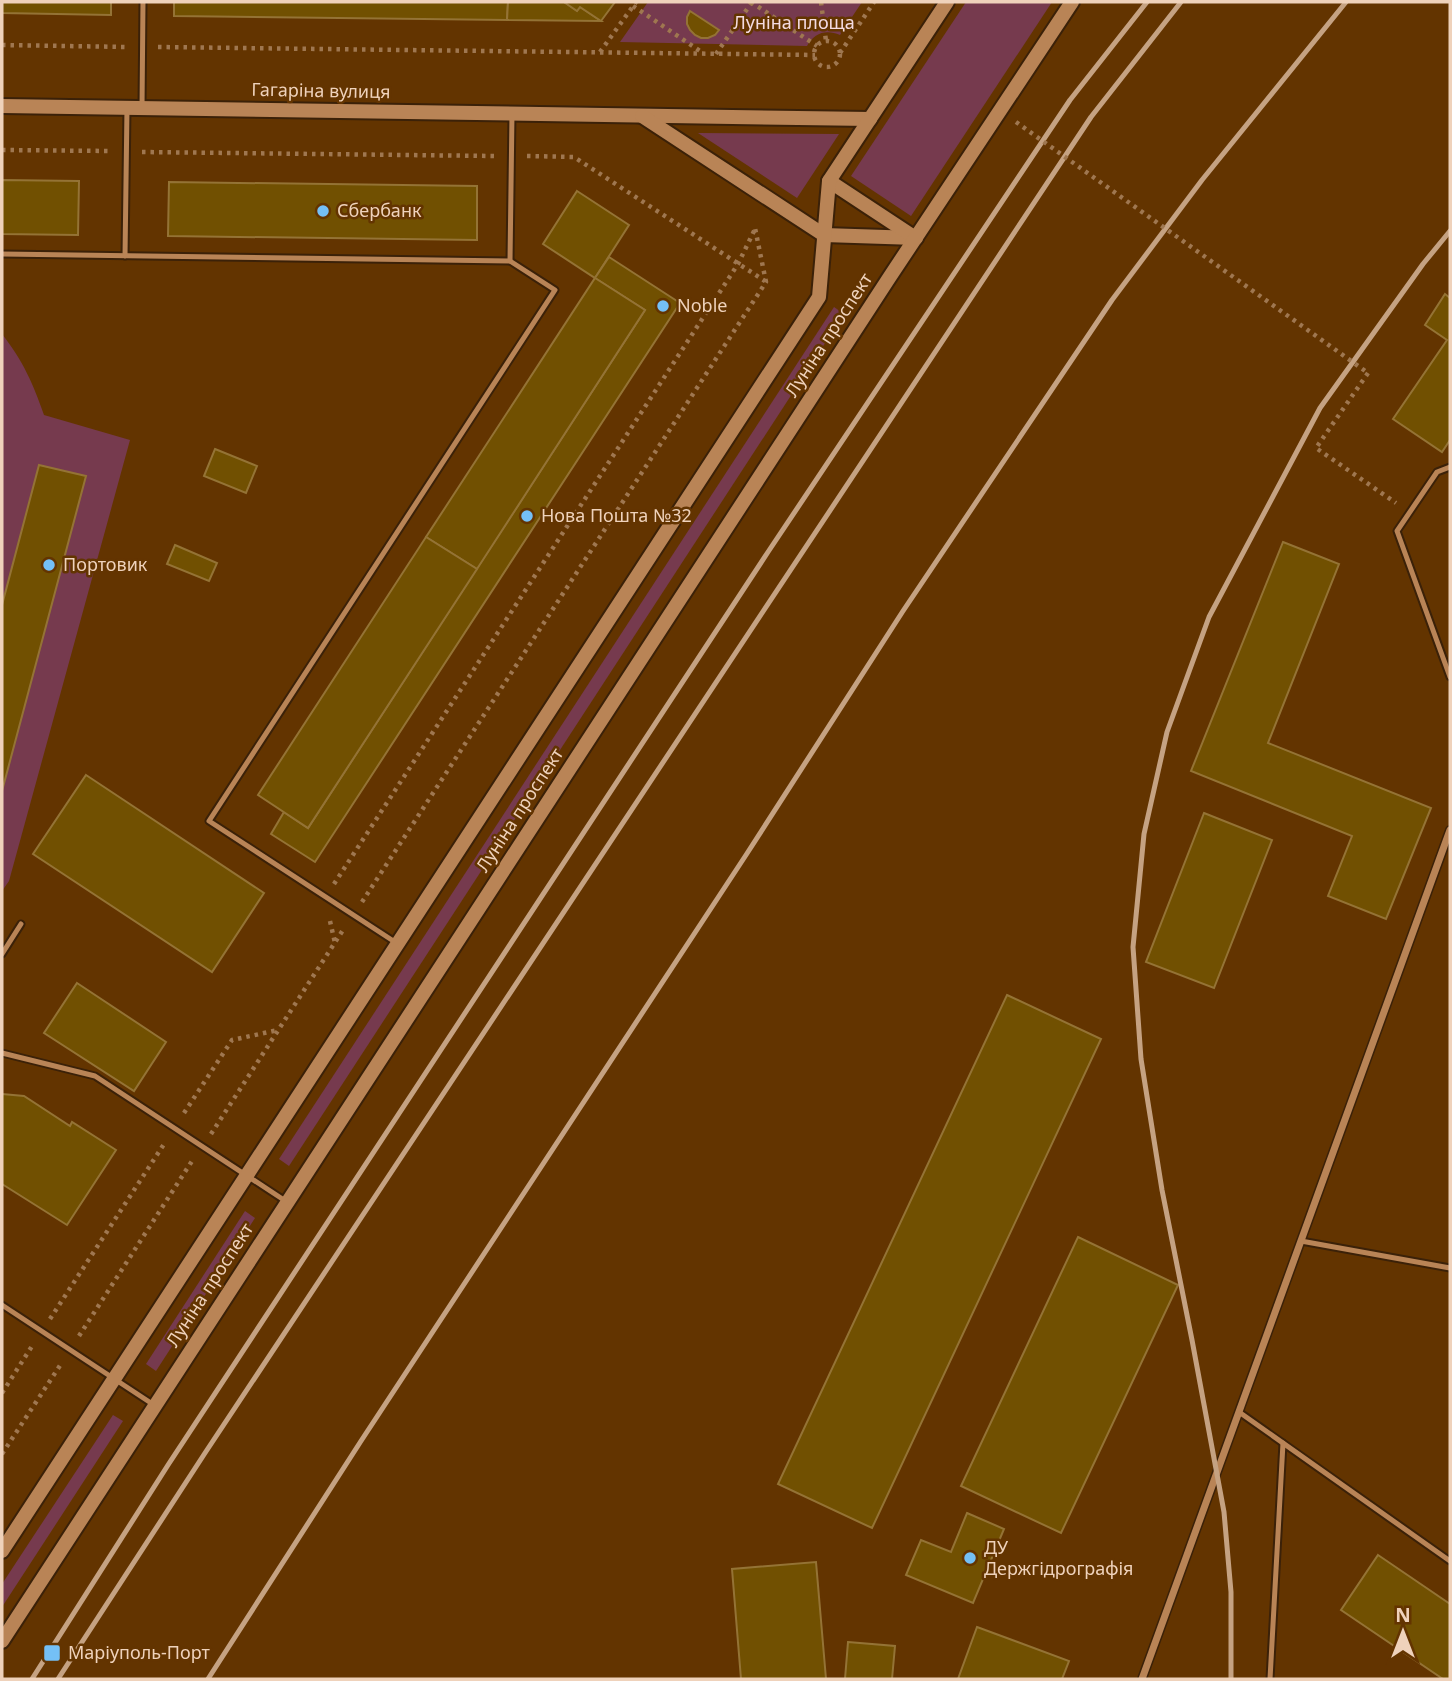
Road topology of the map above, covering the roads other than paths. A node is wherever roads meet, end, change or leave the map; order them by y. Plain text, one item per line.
1 (143, 2) edge
2 (947, 2) edge
3 (1072, 2) edge
4 (2, 106) edge
5 (127, 108) junction
6 (142, 108) junction
7 (512, 113) junction
8 (640, 115) junction
9 (870, 119) junction
10 (829, 181) junction
11 (824, 235) junction
12 (916, 238) junction
13 (2, 254) edge
14 (125, 256) junction
15 (510, 261) junction
16 (1450, 467) edge
17 (1450, 677) edge
18 (1450, 830) edge
19 (21, 924) dead end
20 (398, 944) junction
21 (2, 954) edge
22 (2, 1053) edge
23 (247, 1175) junction
24 (288, 1202) junction
25 (1301, 1241) junction
26 (1450, 1268) edge
27 (2, 1305) edge
28 (114, 1379) junction
29 (155, 1406) junction
30 (1239, 1412) junction
31 (1283, 1443) junction
32 (2, 1551) edge
33 (1450, 1561) edge
34 (2, 1641) edge
35 (1142, 1679) edge
36 (1270, 1679) edge

1 - 6 lane
2 - 9 main road, Луніна проспект
3 - 12 main road, Луніна проспект
4 - 5 main road, Гагаріна вулиця
5 - 6 main road, Гагаріна вулиця
5 - 14 lane
6 - 7 main road, Гагаріна вулиця
7 - 8 main road, Гагаріна вулиця
7 - 15 lane
8 - 9 main road, Гагаріна вулиця
8 - 11 main road
9 - 10 main road, Луніна проспект
10 - 11 main road, Луніна проспект
10 - 12 main road
11 - 12 main road
11 - 20 main road, Луніна проспект
12 - 24 main road, Луніна проспект
13 - 14 lane
14 - 15 lane
15 - 20 lane
16 - 17 lane
18 - 25 street
19 - 21 lane
20 - 23 main road, Луніна проспект
22 - 23 lane
23 - 24 lane
23 - 28 main road, Луніна проспект
24 - 29 main road, Луніна проспект
25 - 26 lane
25 - 30 street
27 - 28 lane
28 - 29 lane
28 - 32 main road, Луніна проспект
29 - 34 main road, Луніна проспект
30 - 31 lane
30 - 35 street
31 - 33 lane
31 - 36 lane

